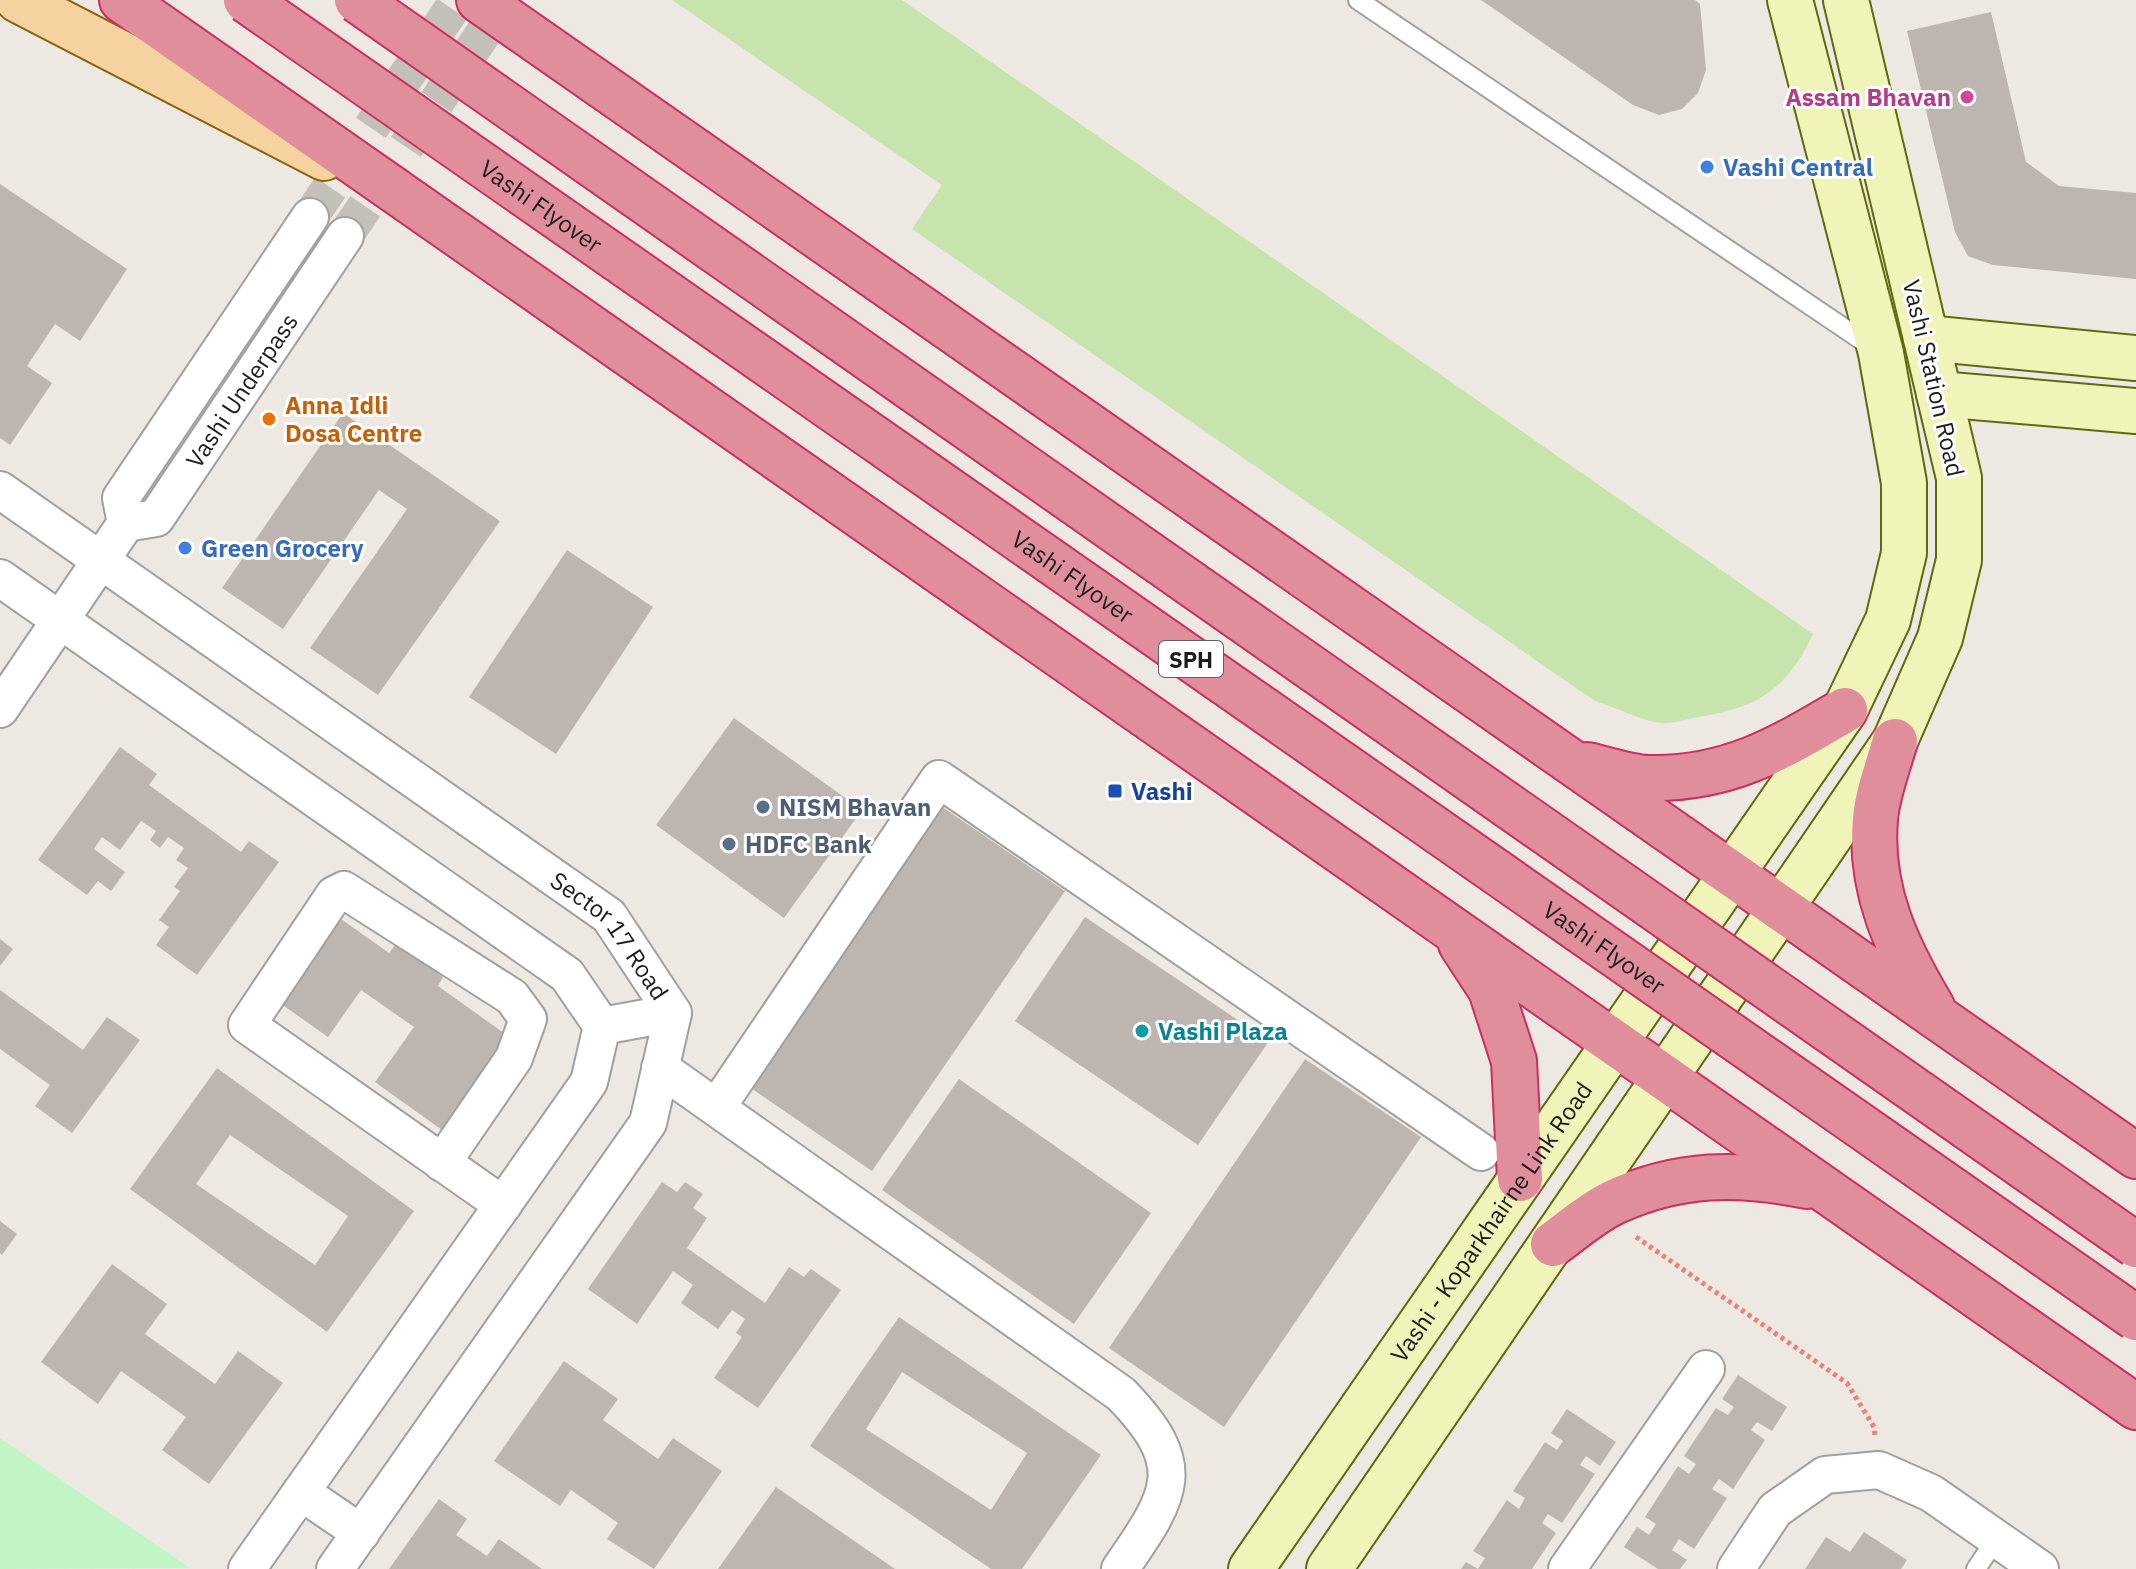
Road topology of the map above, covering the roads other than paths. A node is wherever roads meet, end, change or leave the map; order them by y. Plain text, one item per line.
1 (18, 0) edge
2 (122, 0) edge
3 (246, 0) edge
4 (357, 0) edge
5 (479, 0) edge
6 (511, 0) edge
7 (1358, 0) edge
8 (1790, 0) edge
9 (1846, 0) edge
10 (533, 38) junction
11 (1867, 87) junction
12 (1814, 102) junction
13 (415, 205) junction
14 (310, 217) tunnel mouth
15 (345, 236) tunnel mouth
16 (1926, 338) junction
17 (1881, 353) junction
18 (2136, 358) edge
19 (1939, 394) junction
20 (2136, 411) edge
21 (0, 490) edge
22 (126, 523) junction
23 (102, 562) junction
24 (0, 578) edge
25 (61, 620) junction
26 (0, 709) edge
27 (1845, 710) junction
28 (1895, 741) junction
29 (1569, 761) junction
30 (1730, 874) junction
31 (1782, 910) junction
32 (495, 925) junction
33 (1451, 928) junction
34 (468, 968) junction
35 (673, 1013) junction
36 (1940, 1020) junction
37 (602, 1026) junction
38 (1614, 1042) junction
39 (660, 1068) junction
40 (1666, 1079) junction
41 (717, 1107) junction
42 (1481, 1152) dead end
43 (2136, 1156) edge
44 (442, 1163) junction
45 (1520, 1179) junction
46 (1825, 1190) junction
47 (503, 1205) junction
48 (1553, 1244) junction
49 (2136, 1245) edge
50 (2136, 1318) edge
51 (1706, 1369) dead end
52 (2136, 1407) edge
53 (301, 1492) junction
54 (361, 1533) junction
55 (1996, 1539) junction
56 (247, 1569) edge
57 (335, 1569) edge
58 (1120, 1569) edge
59 (1251, 1569) edge
60 (1329, 1569) edge
61 (1567, 1569) edge
62 (1736, 1569) edge
63 (1976, 1569) edge
64 (2040, 1569) edge

1 - 13 main road
2 - 13 highway
3 - 50 highway, Vashi Flyover / SPH, bridge
4 - 49 highway, SPH, bridge
5 - 10 highway
6 - 10 highway
7 - 17 lane
8 - 12 main road, Vashi Station Road
9 - 11 main road, Vashi Station Road
10 - 29 highway
11 - 12 main road
11 - 16 main road, Vashi Station Road
12 - 17 main road, Vashi Station Road
13 - 33 highway
14 - 22 street, Vashi Underpass
15 - 22 street, Vashi Underpass
16 - 18 main road
16 - 19 main road, Vashi Station Road
17 - 27 main road, Vashi Station Road
19 - 20 main road
19 - 28 main road, Vashi Station Road
21 - 23 street, Sector 17 Road
22 - 23 street, Vashi Underpass
23 - 25 street, Vashi Underpass
23 - 35 street, Sector 17 Road
24 - 25 street
25 - 26 street, Vashi Underpass
25 - 32 street
27 - 29 highway
27 - 30 main road, Vashi Station Road
28 - 31 main road, Vashi Station Road
28 - 36 highway
29 - 30 highway
30 - 31 highway
30 - 38 main road, Vashi - Koparkhairne Link Road
31 - 36 highway
31 - 40 main road
32 - 34 street
32 - 37 street
33 - 38 highway
33 - 45 highway
34 - 44 street
34 - 44 street
35 - 37 street
35 - 39 street, Sector 17 Road
36 - 43 highway
37 - 47 street
38 - 40 highway
38 - 45 main road, Vashi - Koparkhairne Link Road
39 - 41 street
39 - 54 street, Sector 17 Road
40 - 46 highway
40 - 48 main road
41 - 42 street
41 - 58 street
44 - 47 street
45 - 59 main road, Vashi - Koparkhairne Link Road
46 - 48 highway
46 - 52 highway
47 - 53 street
48 - 60 main road
51 - 61 street
53 - 54 street
53 - 56 street
54 - 57 street, Sector 17 Road
55 - 62 street
55 - 63 lane
55 - 64 street

